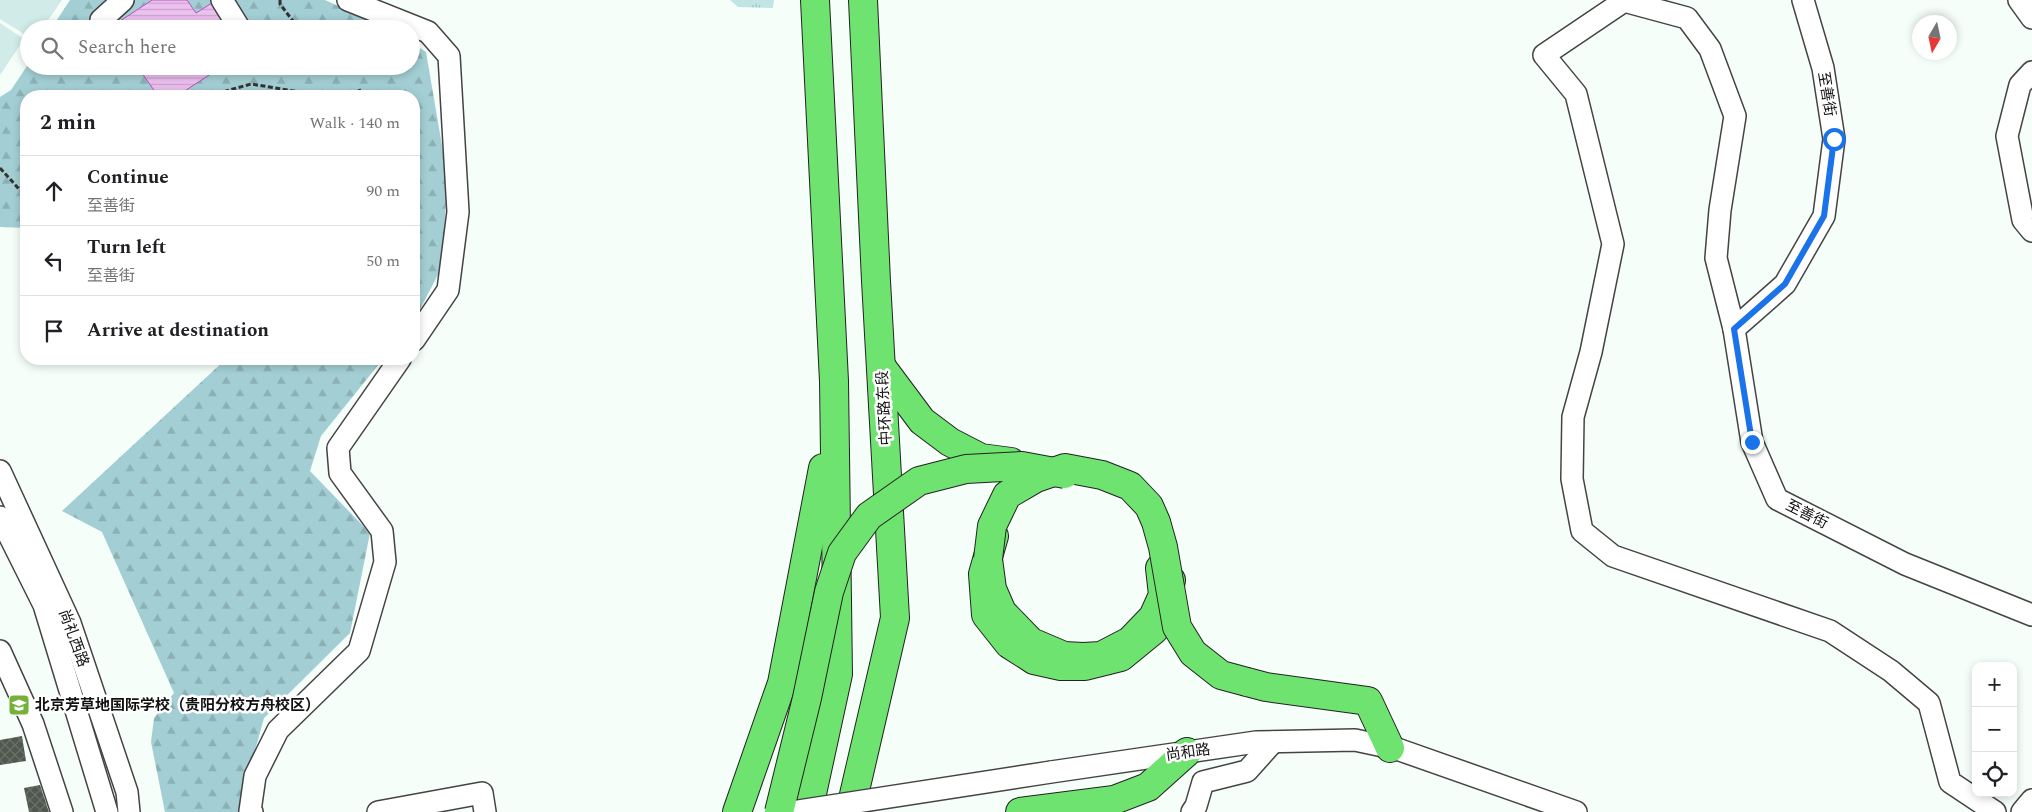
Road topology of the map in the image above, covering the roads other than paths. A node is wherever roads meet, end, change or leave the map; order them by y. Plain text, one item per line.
1 (123, 0) edge
2 (222, 0) edge
3 (348, 0) edge
4 (815, 0) edge
5 (863, 0) edge
6 (1803, 0) edge
7 (2019, 0) edge
8 (2032, 18) edge
9 (101, 20) dead end
10 (234, 20) edge
11 (398, 20) edge
12 (420, 29) edge
13 (2032, 72) edge
14 (2032, 231) edge
15 (1734, 329) junction
16 (420, 331) edge
17 (396, 365) edge
18 (882, 366) junction
19 (835, 410) junction
20 (0, 471) edge
21 (1065, 474) junction
22 (0, 516) edge
23 (2032, 614) edge
24 (895, 618) junction
25 (0, 651) edge
26 (1273, 742) junction
27 (1390, 748) junction
28 (1187, 752) junction
29 (2032, 800) edge
30 (62, 812) edge
31 (107, 812) edge
32 (129, 812) edge
33 (252, 812) edge
34 (378, 812) edge
35 (485, 812) edge
36 (737, 812) edge
37 (779, 812) edge
38 (792, 812) edge
39 (808, 812) edge
40 (850, 812) edge
41 (868, 812) edge
42 (1020, 812) edge
43 (1192, 812) edge
44 (1576, 812) edge
45 (1995, 812) edge
46 (2022, 812) edge

1 - 9 street
2 - 10 street
3 - 11 street
4 - 19 highway
5 - 18 highway, 中环路东段
6 - 15 street, 至善街
7 - 8 street
12 - 16 street
13 - 14 street
15 - 23 street, 至善街
15 - 45 street
17 - 33 street
18 - 21 highway
18 - 24 highway, 中环路东段
19 - 36 highway
19 - 39 highway
20 - 32 street, 尚礼西路
21 - 27 highway, bridge
21 - 37 highway, bridge
22 - 31 street, 尚礼西路
24 - 40 highway, 中环路东段
24 - 41 highway
25 - 30 street
26 - 27 street, 尚和路
26 - 28 street, 尚和路
26 - 43 street
27 - 44 street, 尚和路
28 - 38 street, 尚和路, bridge
28 - 42 highway
29 - 46 street
34 - 35 street

